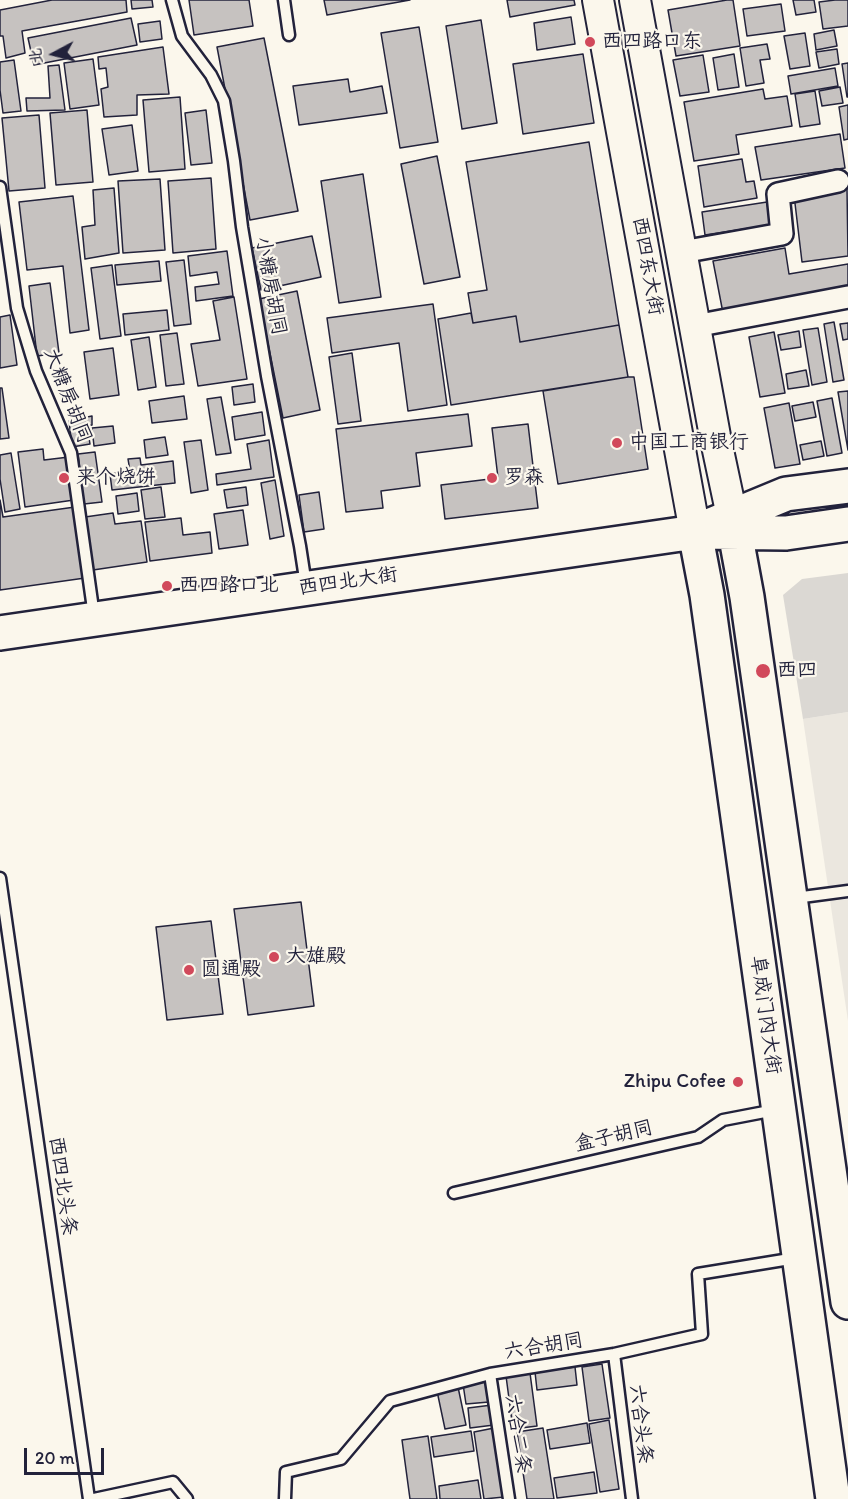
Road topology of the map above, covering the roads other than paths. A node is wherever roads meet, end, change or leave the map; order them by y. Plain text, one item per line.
1 (172, 0) edge
2 (284, 0) edge
3 (598, 0) edge
4 (635, 0) edge
5 (289, 35) dead end
6 (838, 181) dead end
7 (0, 187) edge
8 (681, 252) junction
9 (848, 297) edge
10 (695, 326) junction
11 (848, 486) edge
12 (733, 524) junction
13 (848, 524) edge
14 (695, 532) junction
15 (306, 588) junction
16 (95, 620) junction
17 (0, 633) edge
18 (0, 878) edge
19 (848, 891) edge
20 (790, 898) junction
21 (778, 1109) junction
22 (454, 1193) dead end
23 (799, 1258) junction
24 (848, 1302) edge
25 (614, 1354) junction
26 (490, 1374) junction
27 (89, 1499) edge
28 (94, 1499) edge
29 (187, 1499) edge
30 (285, 1499) edge
31 (509, 1499) edge
32 (632, 1499) edge
33 (832, 1499) edge

1 - 15 lane, 小糖房胡同
2 - 5 lane
3 - 14 main road, 西四东大街
4 - 8 main road, 西四东大街
6 - 8 street
7 - 16 lane, 大糖房胡同
8 - 10 main road, 西四东大街
9 - 10 street
10 - 12 main road, 西四东大街
11 - 12 main road
12 - 13 main road, 西四北大街
12 - 14 main road, 西四北大街
12 - 20 main road
14 - 15 main road, 西四北大街
14 - 21 main road, 阜成门内大街
15 - 16 main road, 西四北大街
16 - 17 main road, 西四北大街
18 - 27 lane, 西四北头条
19 - 20 lane
20 - 24 main road
21 - 22 lane, 盒子胡同
21 - 23 main road, 阜成门内大街
23 - 25 lane, 六合胡同
23 - 33 main road, 阜成门内大街
25 - 26 lane, 六合胡同
25 - 32 lane, 六合头条
26 - 30 lane, 六合胡同
26 - 31 lane, 六合二条
28 - 29 lane

